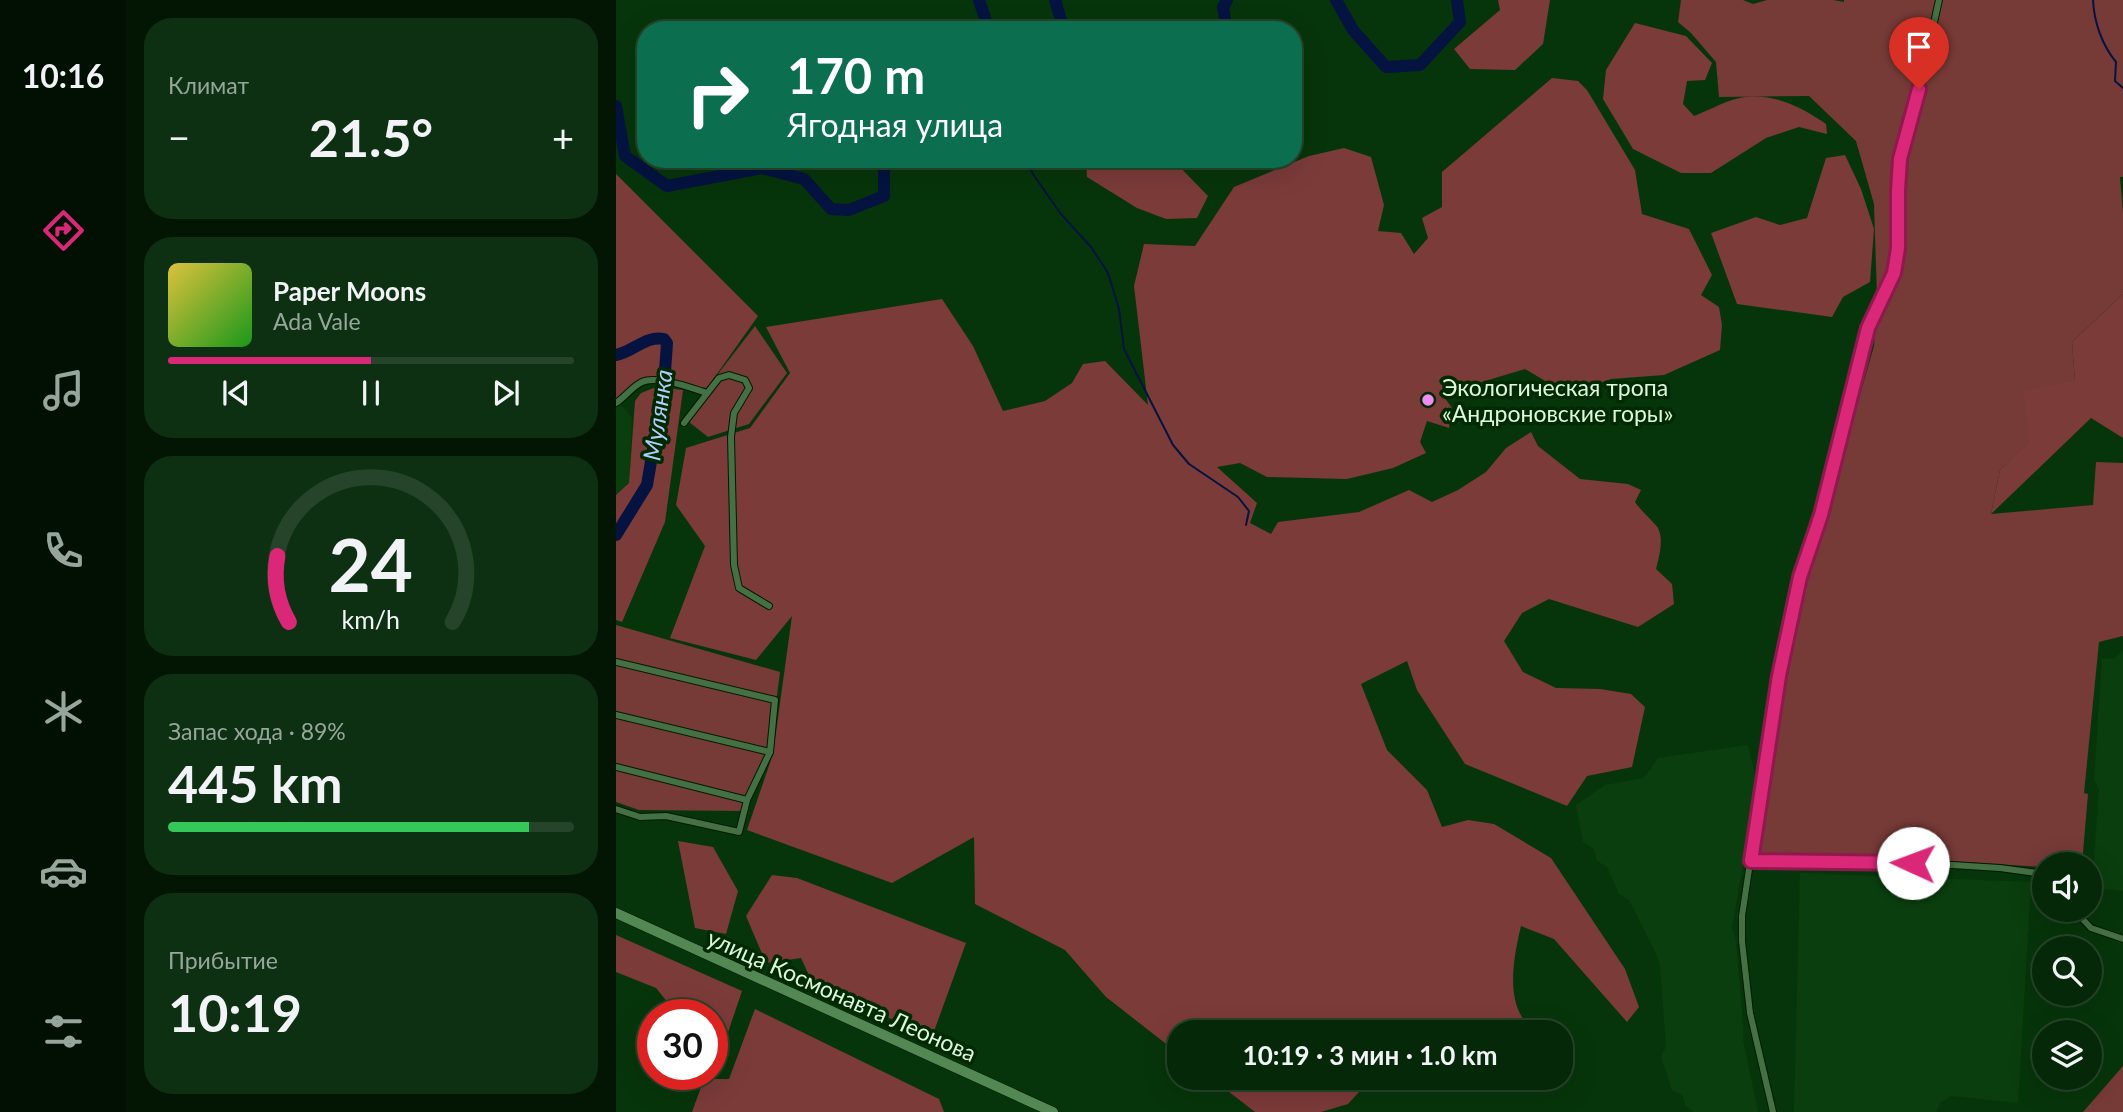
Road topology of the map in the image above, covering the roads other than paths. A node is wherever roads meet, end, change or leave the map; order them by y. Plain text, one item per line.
1 (1939, 0) edge
2 (707, 393) junction
3 (616, 403) edge
4 (684, 423) dead end
5 (769, 606) dead end
6 (616, 662) edge
7 (616, 715) edge
8 (770, 752) junction
9 (616, 767) edge
10 (747, 800) junction
11 (616, 809) edge
12 (1751, 861) junction
13 (2032, 872) edge
14 (616, 913) edge
15 (2085, 922) edge
16 (2123, 939) edge
17 (1052, 1112) edge
18 (1773, 1112) edge

1 - 12 street
2 - 3 street
2 - 4 street
2 - 5 street
6 - 8 street
7 - 8 street
8 - 10 street
9 - 10 street
10 - 11 street
12 - 13 street
12 - 18 street
14 - 17 main road, улица Космонавта Леонова
15 - 16 street

